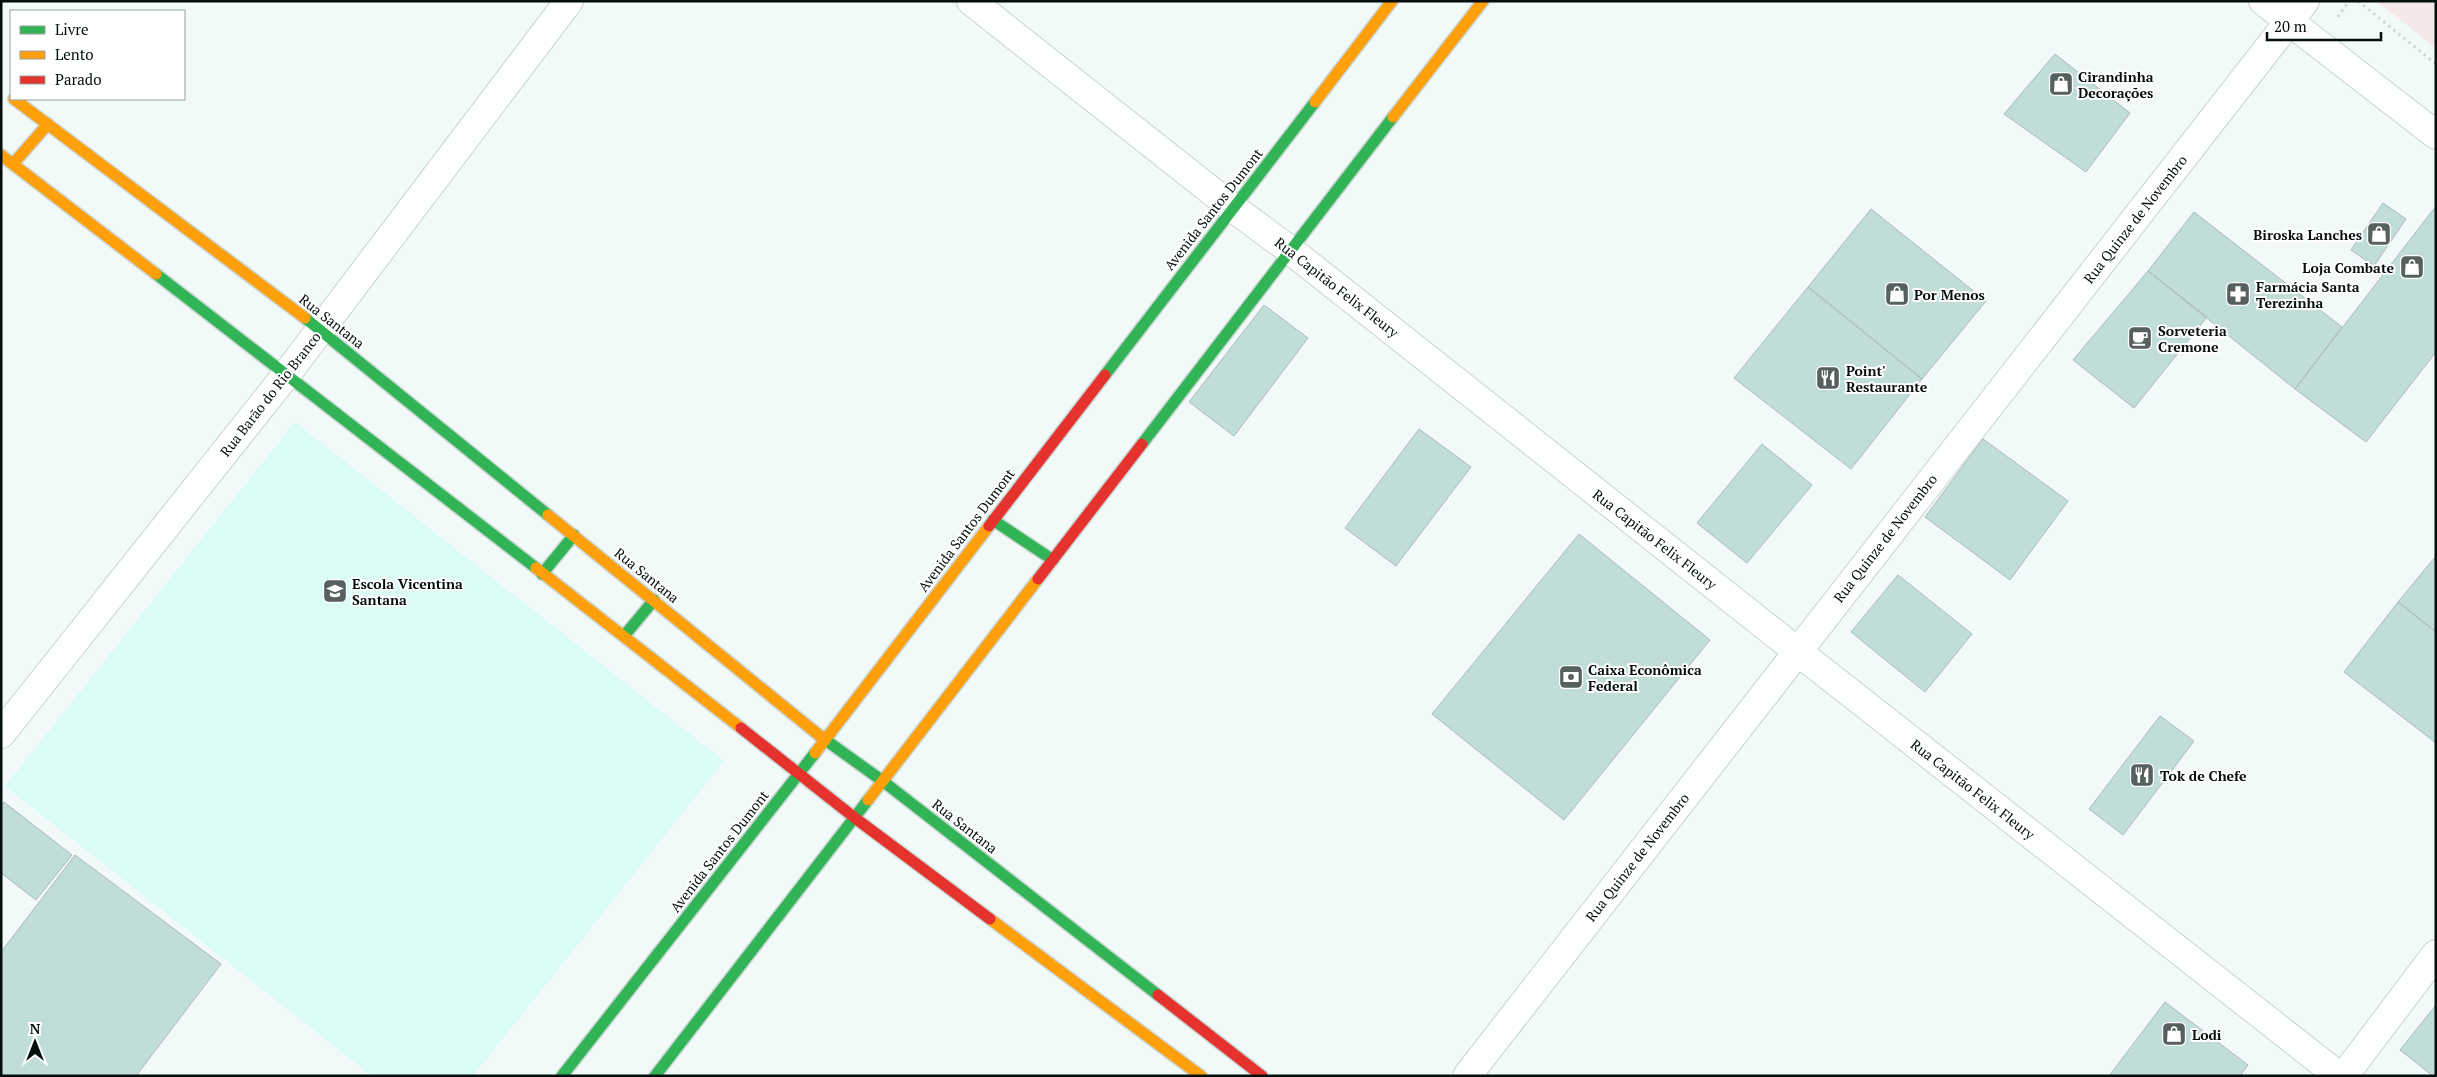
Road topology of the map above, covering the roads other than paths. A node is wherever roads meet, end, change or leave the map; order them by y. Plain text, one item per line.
1 (569, 1) edge
2 (971, 1) edge
3 (1392, 1) edge
4 (1483, 1) edge
5 (2263, 1) edge
6 (2297, 11) edge
7 (15, 100) edge
8 (48, 124) junction
9 (2436, 135) edge
10 (1, 155) edge
11 (13, 164) junction
12 (1233, 208) junction
13 (1290, 250) junction
14 (320, 329) junction
15 (286, 375) junction
16 (993, 520) junction
17 (574, 535) junction
18 (1053, 560) junction
19 (542, 574) junction
20 (654, 600) junction
21 (624, 636) junction
22 (1797, 651) junction
23 (1, 734) edge
24 (825, 740) junction
25 (799, 774) junction
26 (884, 782) junction
27 (855, 818) junction
28 (2436, 954) edge
29 (562, 1076) edge
30 (655, 1076) edge
31 (1201, 1076) edge
32 (1262, 1076) edge
33 (1467, 1076) edge
34 (2338, 1076) edge
35 (2344, 1076) edge

1 - 14 street, Rua Barão do Rio Branco
2 - 12 street, Rua Capitão Felix Fleury
3 - 12 street, Avenida Santos Dumont
4 - 13 street
5 - 6 street
6 - 9 street
6 - 22 street, Rua Quinze de Novembro
7 - 8 street, Rua Santana
8 - 11 street
8 - 14 street, Rua Santana
10 - 11 street
11 - 15 street
12 - 13 street, Rua Capitão Felix Fleury
12 - 16 street, Avenida Santos Dumont
13 - 18 street
13 - 22 street, Rua Capitão Felix Fleury
14 - 15 street, Rua Barão do Rio Branco
14 - 17 street, Rua Santana
15 - 19 street
15 - 23 street, Rua Barão do Rio Branco
16 - 18 street
16 - 24 street, Avenida Santos Dumont
17 - 19 street
17 - 20 street, Rua Santana
18 - 26 street
19 - 21 street
20 - 21 street
20 - 24 street, Rua Santana
21 - 25 street
22 - 33 street, Rua Quinze de Novembro
22 - 34 street, Rua Capitão Felix Fleury
24 - 25 street, Avenida Santos Dumont
24 - 26 street, Rua Santana
25 - 27 street
25 - 29 street, Avenida Santos Dumont
26 - 27 street
26 - 32 street, Rua Santana
27 - 30 street
27 - 31 street
28 - 35 street

